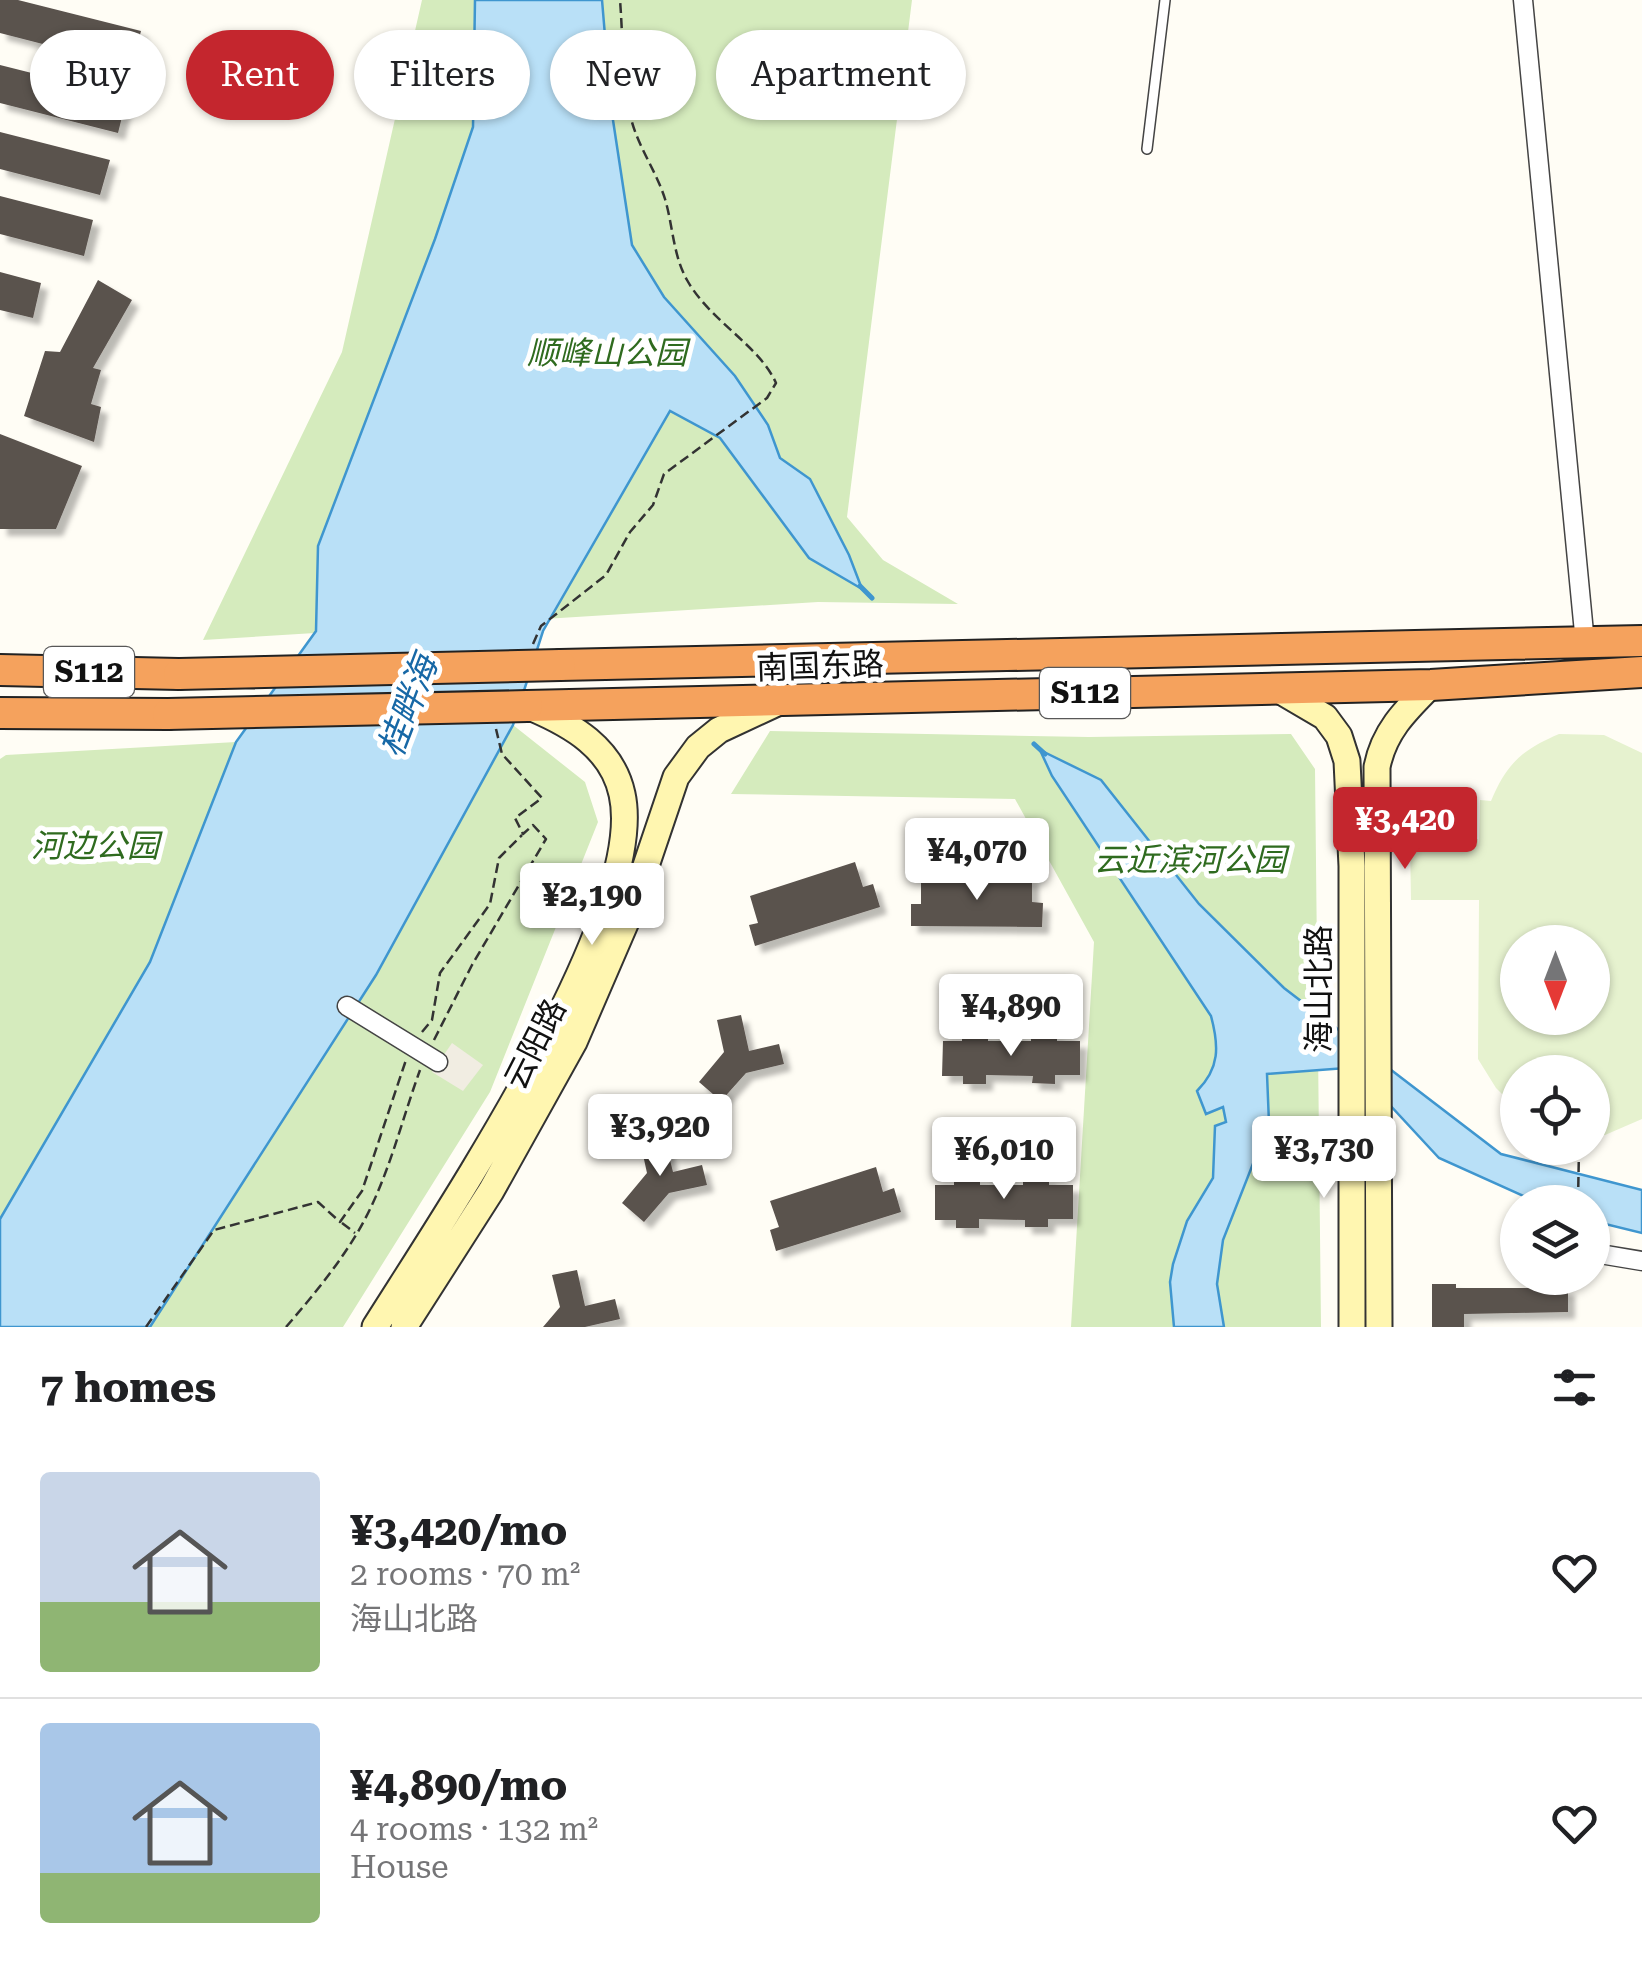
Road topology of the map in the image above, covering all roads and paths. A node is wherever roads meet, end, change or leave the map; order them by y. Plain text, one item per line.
1 (620, 0) edge
2 (1165, 0) edge
3 (1527, 0) edge
4 (1147, 149) dead end
5 (639, 520) dead end
6 (1642, 641) edge
7 (1586, 644) junction
8 (0, 670) edge
9 (1642, 672) edge
10 (1431, 685) junction
11 (1274, 687) junction
12 (779, 702) junction
13 (528, 706) junction
14 (4, 715) edge
15 (522, 834) dead end
16 (546, 839) dead end
17 (596, 996) junction
18 (347, 1006) dead end
19 (564, 1006) junction
20 (425, 1054) junction
21 (340, 1222) junction
22 (357, 1234) junction
23 (1610, 1256) edge
24 (1642, 1262) edge
25 (146, 1327) edge
26 (286, 1327) edge
27 (375, 1327) edge
28 (404, 1327) edge
29 (1352, 1327) edge
30 (1379, 1327) edge

1 - 5 path
2 - 4 lane
3 - 7 street
6 - 7 highway, 南国东路 / S112
7 - 8 highway, 南国东路 / S112, bridge
9 - 10 highway, 南国东路 / S112
10 - 11 highway, 南国东路 / S112
10 - 30 main road, 海山北路
11 - 12 highway, 南国东路 / S112
11 - 29 main road, 海山北路
12 - 13 highway, 南国东路 / S112
12 - 17 main road, 云阳路
13 - 14 highway, 南国东路 / S112, bridge
13 - 19 main road, 云阳路
15 - 20 path
16 - 20 path
17 - 19 main road
17 - 28 main road, 云阳路
18 - 20 street
19 - 27 main road, 云阳路
20 - 21 path
20 - 22 path
21 - 22 path
21 - 25 path
22 - 26 path
23 - 24 street

